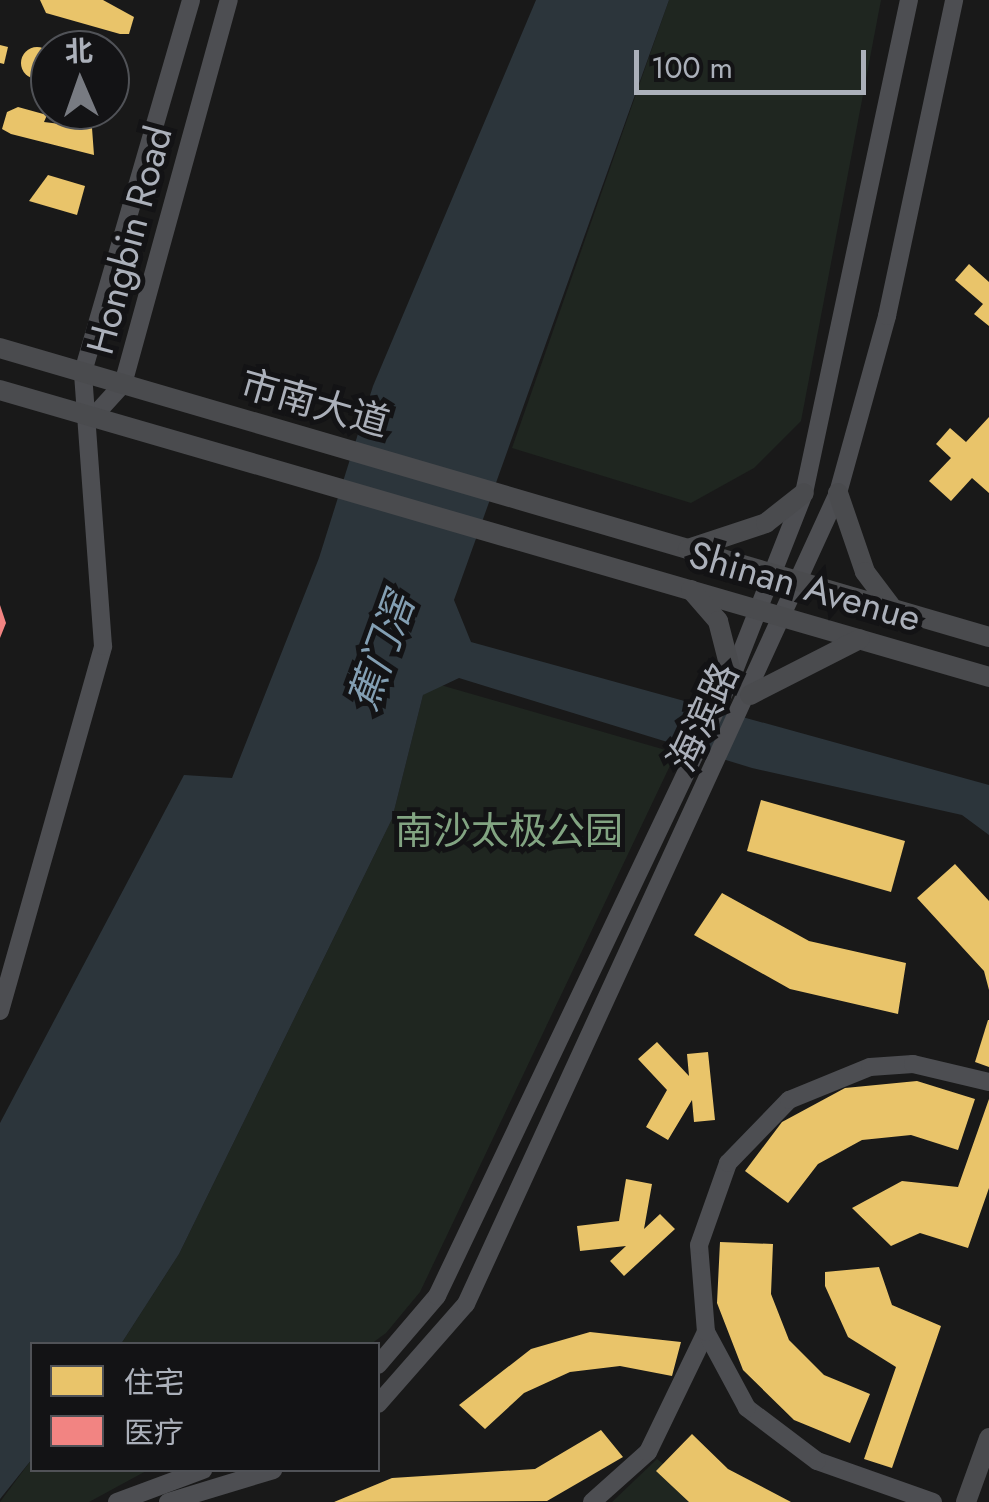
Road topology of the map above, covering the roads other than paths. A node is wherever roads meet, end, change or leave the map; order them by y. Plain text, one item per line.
1 (191, 0) edge
2 (229, 0) edge
3 (909, 0) edge
4 (954, 0) edge
5 (0, 348) edge
6 (83, 372) junction
7 (123, 384) junction
8 (0, 390) edge
9 (93, 417) junction
10 (804, 493) junction
11 (838, 493) junction
12 (611, 526) joint
13 (688, 549) junction
14 (600, 563) joint
15 (772, 573) junction
16 (800, 582) junction
17 (690, 589) junction
18 (758, 609) junction
19 (893, 609) junction
20 (784, 617) junction
21 (989, 637) edge
22 (860, 639) junction
23 (732, 676) junction
24 (989, 677) edge
25 (750, 695) junction
26 (0, 1011) edge
27 (989, 1082) edge
28 (706, 1332) junction
29 (380, 1363) edge
30 (380, 1402) edge
31 (989, 1438) edge
32 (198, 1472) edge
33 (267, 1472) edge
34 (173, 1501) edge
35 (117, 1502) edge
36 (592, 1502) edge
37 (933, 1502) edge
38 (966, 1502) edge

1 - 6 street, Hongbin Road
2 - 7 street, Hongbin Road
3 - 10 street, 海滨路
4 - 11 street, 海滨路
5 - 6 main road, 市南大道
6 - 7 main road, 市南大道
6 - 9 street, Hongbin Road
7 - 9 street, Hongbin Road
7 - 12 main road, 市南大道
8 - 9 main road, 市南大道
9 - 14 main road, 市南大道
9 - 26 street
10 - 13 main road
10 - 15 street, 海滨路
11 - 16 street, 海滨路
11 - 19 main road
12 - 13 main road, Shinan Avenue
13 - 15 main road, Shinan Avenue
14 - 17 main road, Shinan Avenue
15 - 16 main road, Shinan Avenue
15 - 18 street, 海滨路
16 - 19 main road, Shinan Avenue
16 - 20 street, 海滨路
17 - 18 main road, Shinan Avenue
17 - 23 main road
18 - 20 main road, Shinan Avenue
18 - 23 street, 海滨路
19 - 21 main road, Shinan Avenue
20 - 22 main road, Shinan Avenue
20 - 25 street, 海滨路
22 - 24 main road, Shinan Avenue
22 - 25 main road
23 - 29 street, 海滨路
25 - 30 street, 海滨路
27 - 28 street
28 - 36 street
28 - 37 street
31 - 38 main road
32 - 35 street
33 - 34 street

